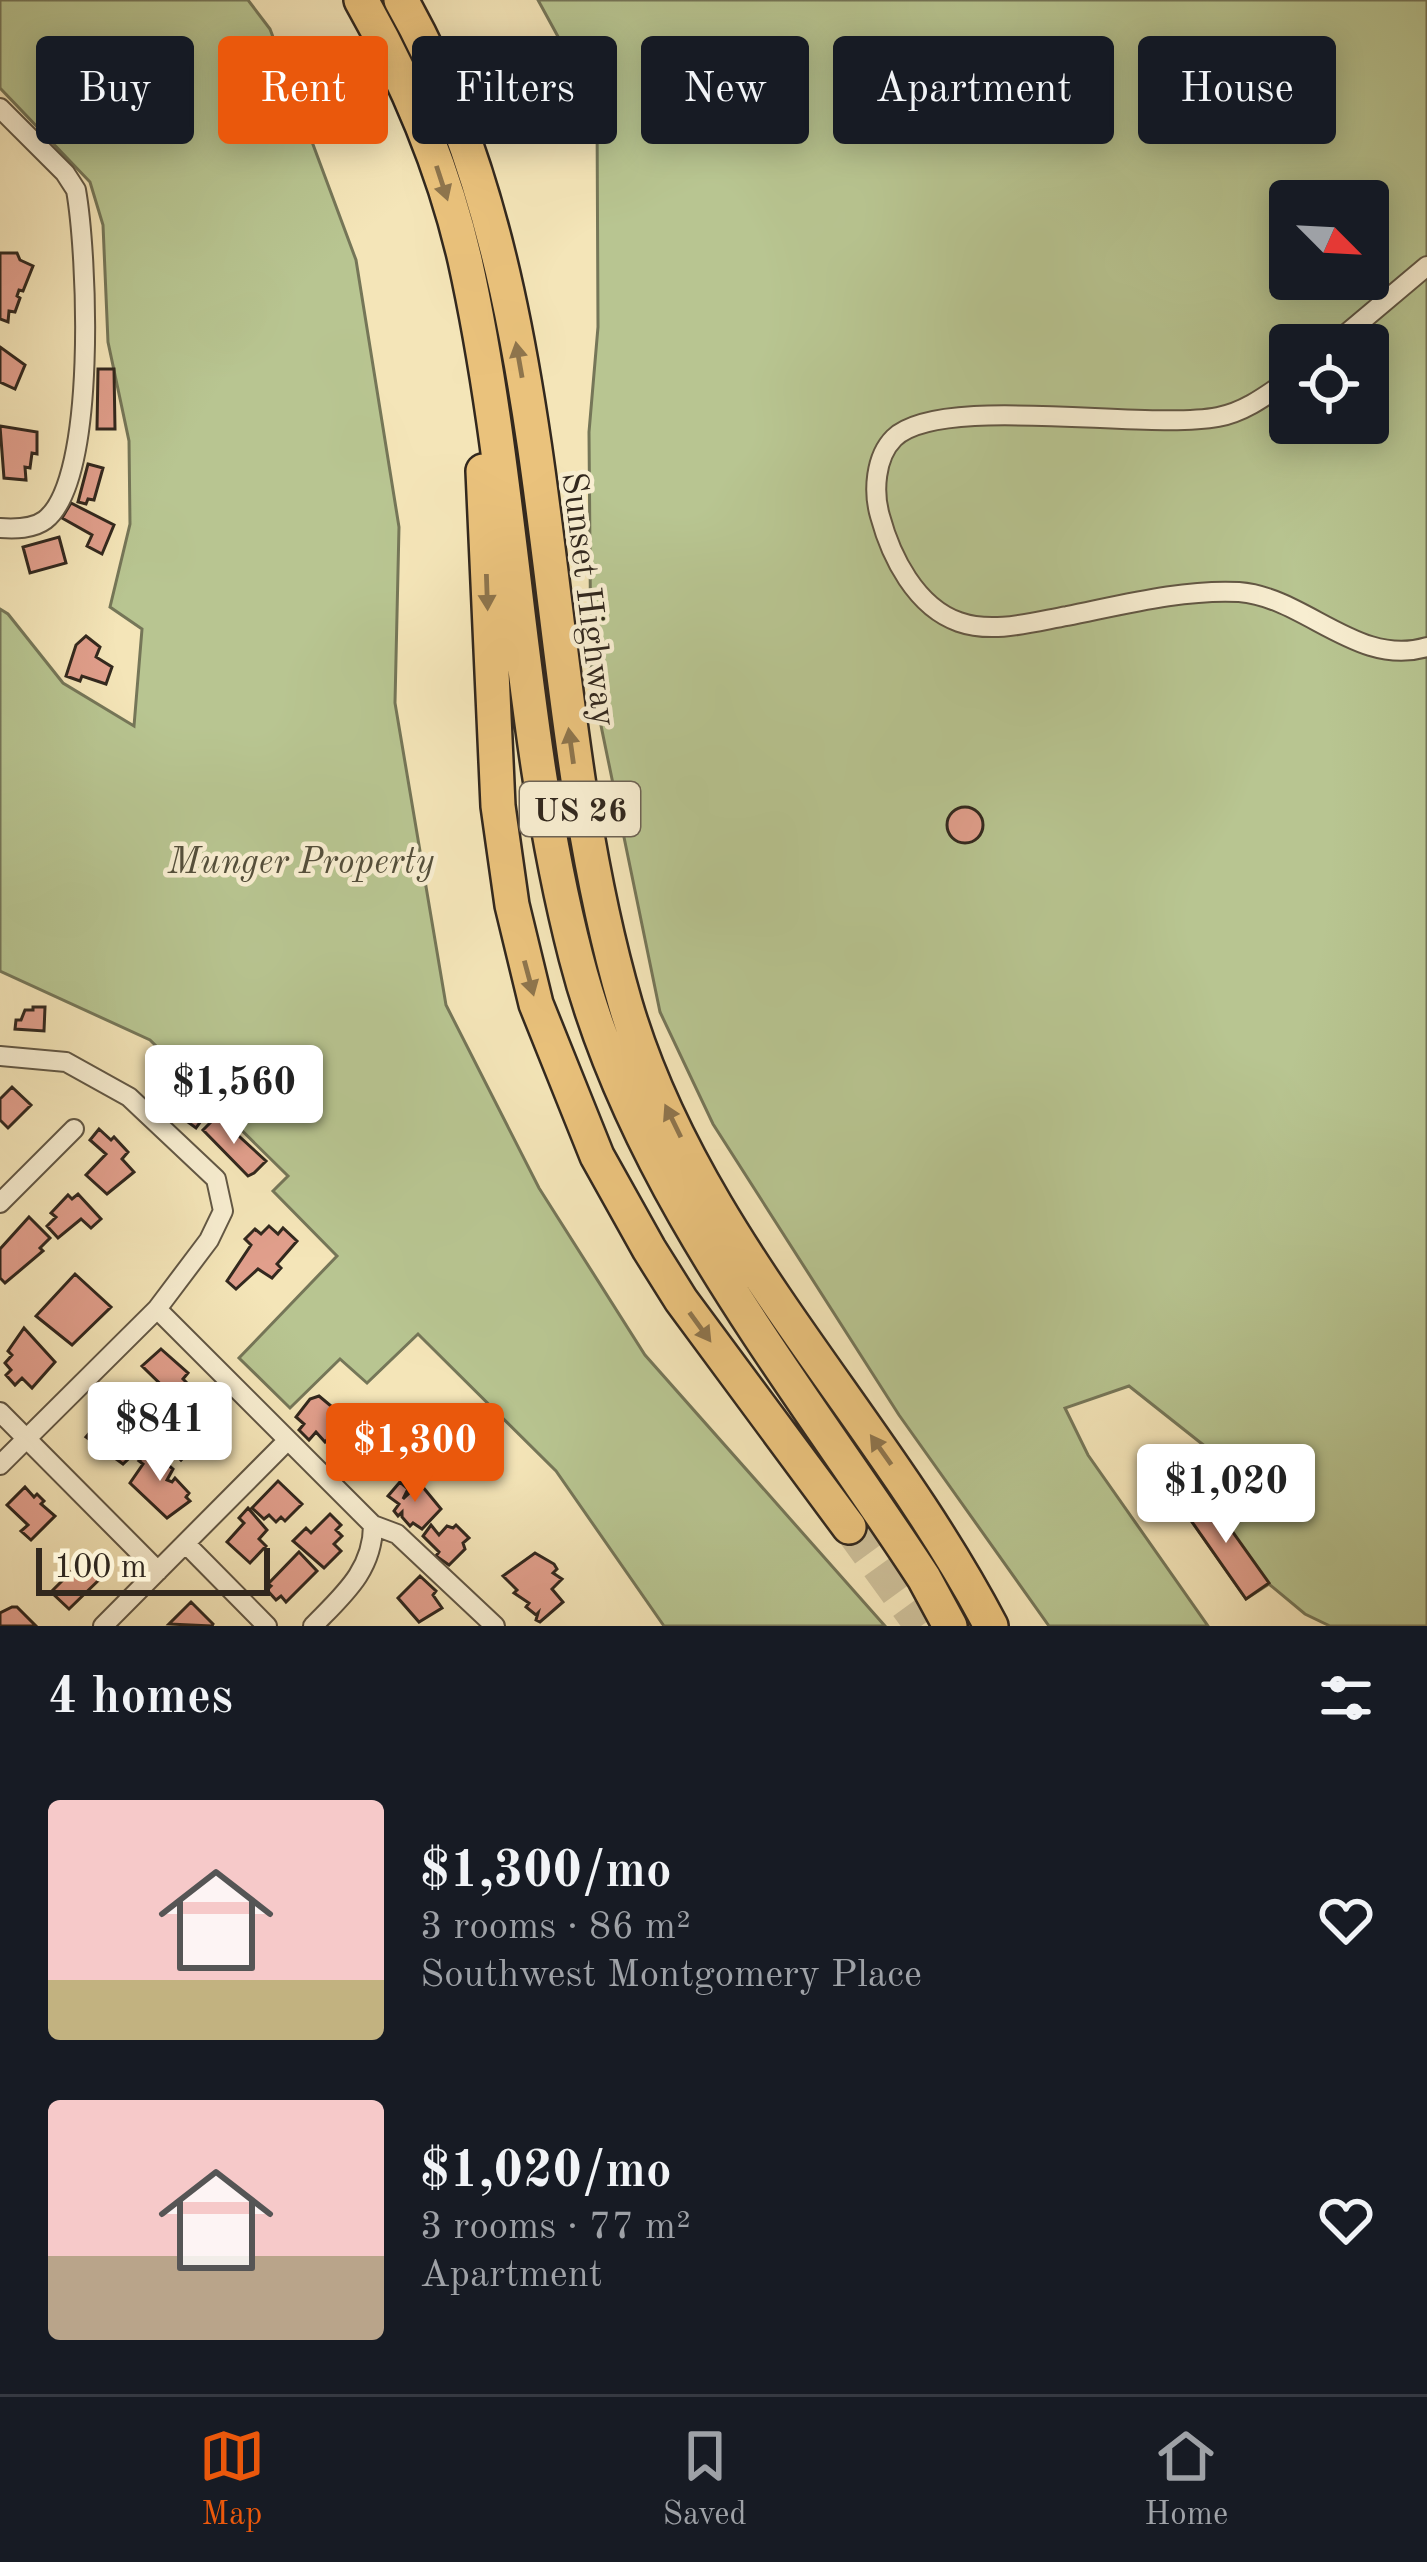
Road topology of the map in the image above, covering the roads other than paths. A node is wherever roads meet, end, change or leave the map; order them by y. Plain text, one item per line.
1 (361, 0) edge
2 (401, 0) edge
3 (0, 108) edge
4 (1427, 266) edge
5 (1358, 324) edge
6 (1269, 393) edge
7 (494, 436) junction
8 (0, 528) edge
9 (1427, 647) edge
10 (0, 1056) edge
11 (74, 1129) dead end
12 (0, 1203) edge
13 (157, 1309) junction
14 (0, 1412) edge
15 (27, 1438) junction
16 (287, 1441) junction
17 (0, 1465) edge
18 (373, 1526) junction
19 (849, 1527) tunnel mouth
20 (186, 1544) junction
21 (947, 1546) junction
22 (158, 1571) junction
23 (104, 1626) edge
24 (267, 1626) edge
25 (313, 1626) edge
26 (495, 1626) edge
27 (950, 1626) edge
28 (991, 1626) edge
29 (1016, 1626) edge

1 -> 7 highway, Sunset Highway / US 26
21 -> 2 highway, Sunset Highway / US 26
3 - 8 street
4 - 5 street
6 - 9 street
7 -> 19 highway
7 - 27 highway, Sunset Highway / US 26
10 - 13 street
11 - 12 street
13 - 15 street
13 - 16 street
14 - 15 street
15 - 17 street
15 - 22 street
16 - 18 street
16 - 20 street
18 - 25 street
18 - 26 street
20 - 22 street
20 - 24 street
21 - 28 highway, Sunset Highway / US 26
21 - 29 highway
22 - 23 street

